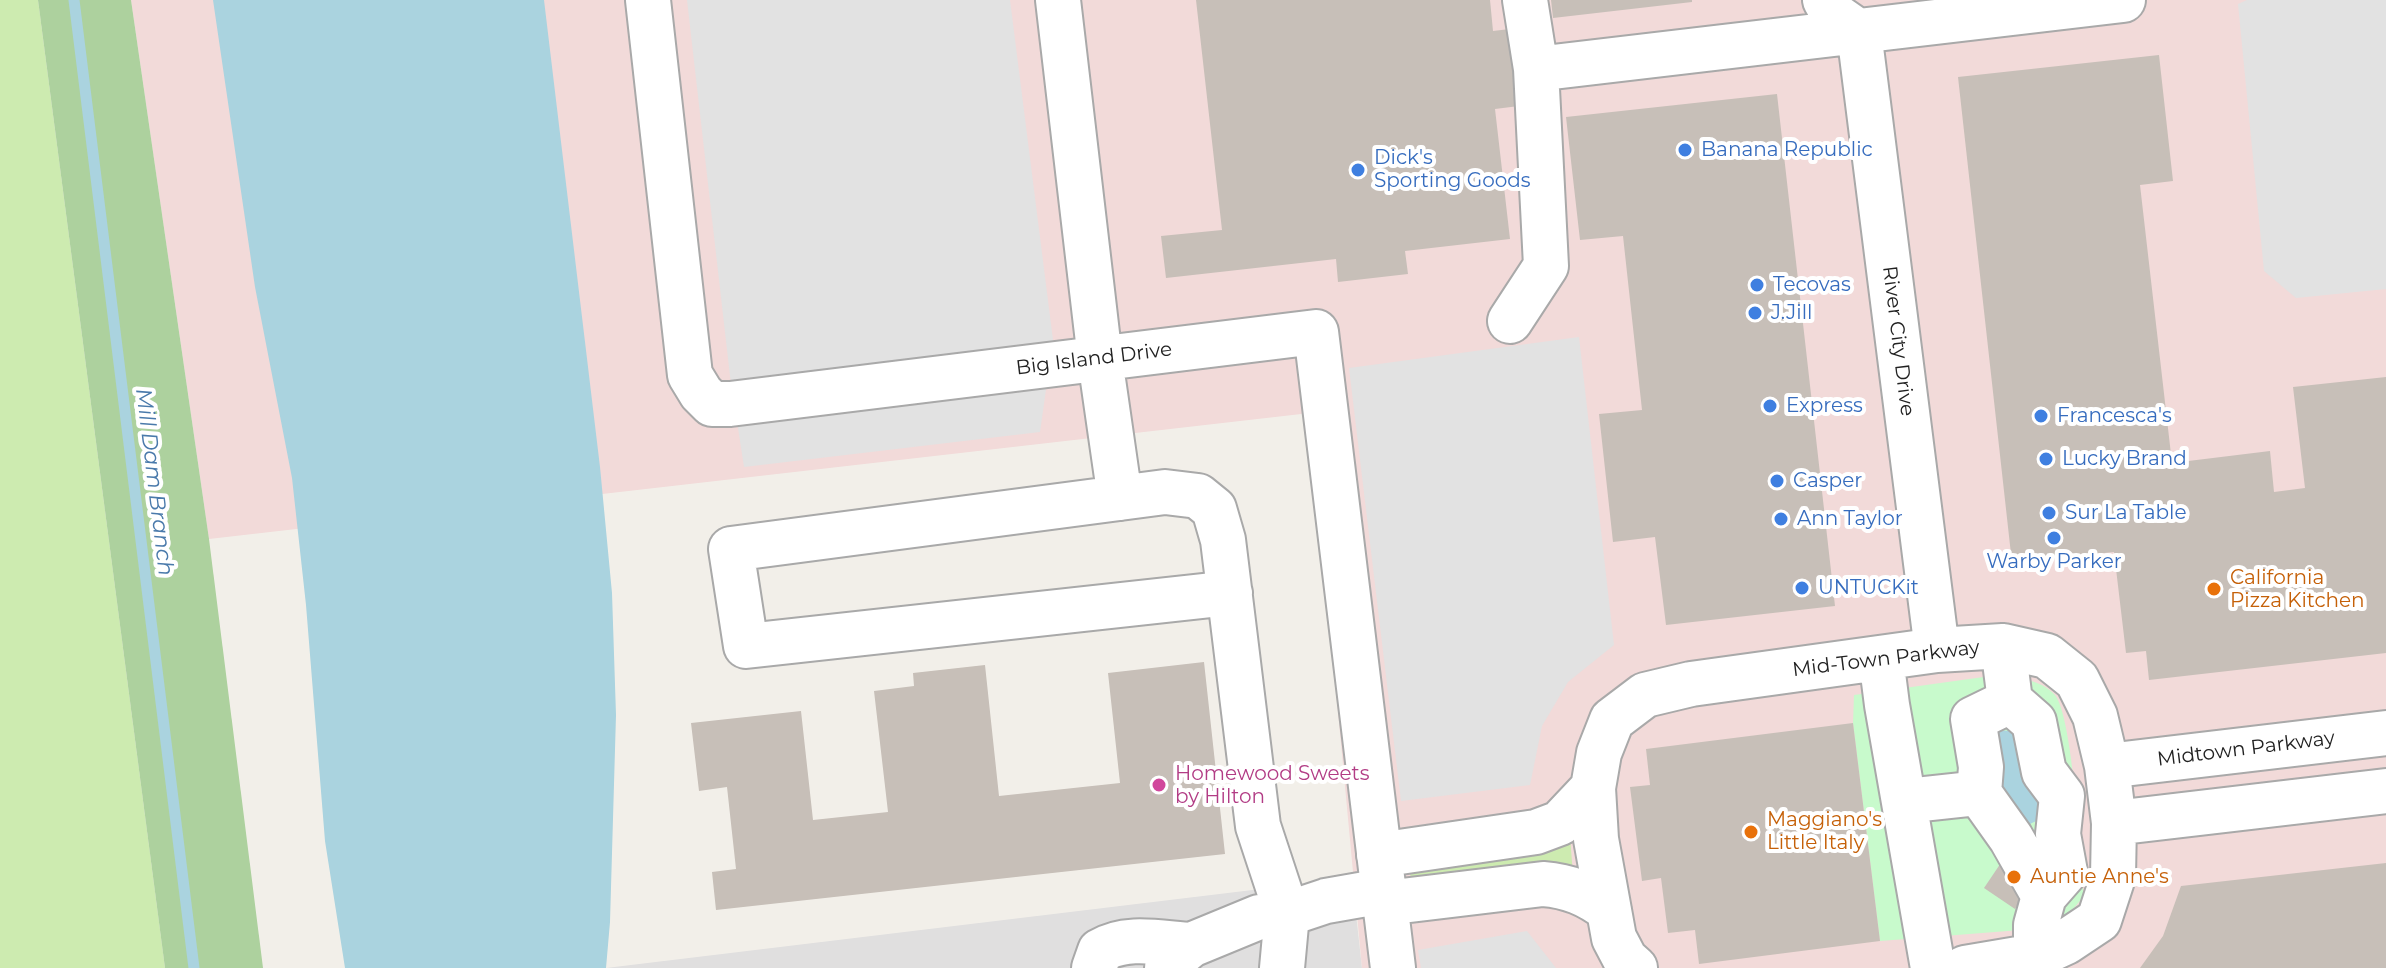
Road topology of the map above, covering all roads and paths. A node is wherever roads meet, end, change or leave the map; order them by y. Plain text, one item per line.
1 (648, 0) edge
2 (1058, 0) edge
3 (1525, 0) edge
4 (1825, 0) edge
5 (1888, 0) edge
6 (2123, 0) edge
7 (1859, 32) junction
8 (1536, 69) junction
9 (1510, 321) dead end
10 (1100, 359) junction
11 (1120, 498) junction
12 (1230, 593) junction
13 (2003, 646) junction
14 (1937, 650) junction
15 (1881, 658) junction
16 (2087, 699) junction
17 (2022, 712) junction
18 (2386, 733) edge
19 (2107, 766) junction
20 (2044, 772) junction
21 (1980, 780) junction
22 (1593, 788) junction
23 (2386, 791) edge
24 (1905, 801) junction
25 (2114, 823) junction
26 (2113, 877) junction
27 (1383, 883) junction
28 (2054, 884) junction
29 (1609, 910) junction
30 (1287, 914) junction
31 (1160, 956) edge
32 (2036, 956) junction
33 (1094, 968) edge
34 (1282, 968) edge
35 (1393, 968) edge
36 (1635, 968) edge
37 (1933, 968) edge
38 (1967, 968) edge

1 - 10 street, Big Island Drive
2 - 10 street
3 - 8 street
4 - 7 street
5 - 7 street
6 - 7 street
7 - 8 street
7 - 14 street, River City Drive
8 - 9 street
10 - 11 street
10 - 27 street, Big Island Drive
11 - 12 street
11 - 12 street
12 - 30 street
13 - 14 street, Mid-Town Parkway
13 - 16 street, Mid-Town Parkway
13 - 17 street
14 - 15 street, Mid-Town Parkway
15 - 22 street, Mid-Town Parkway
15 - 24 street
16 - 17 street
16 - 19 street, Mid-Town Parkway
17 - 20 street
17 - 21 street
18 - 19 street, Midtown Parkway
19 - 25 street, Mid-Town Parkway
20 - 21 street
20 - 28 street
21 - 24 street
21 - 28 street
22 - 27 street
22 - 29 street, Mid-Town Parkway
23 - 25 street
24 - 37 street
25 - 26 street, Mid-Town Parkway
26 - 28 street
26 - 32 street, Mid-Town Parkway
27 - 29 street
27 - 30 street
27 - 35 street
28 - 32 street
29 - 36 street, Mid-Town Parkway
30 - 31 street
30 - 34 street
31 - 33 street
32 - 38 street, Mid-Town Parkway

